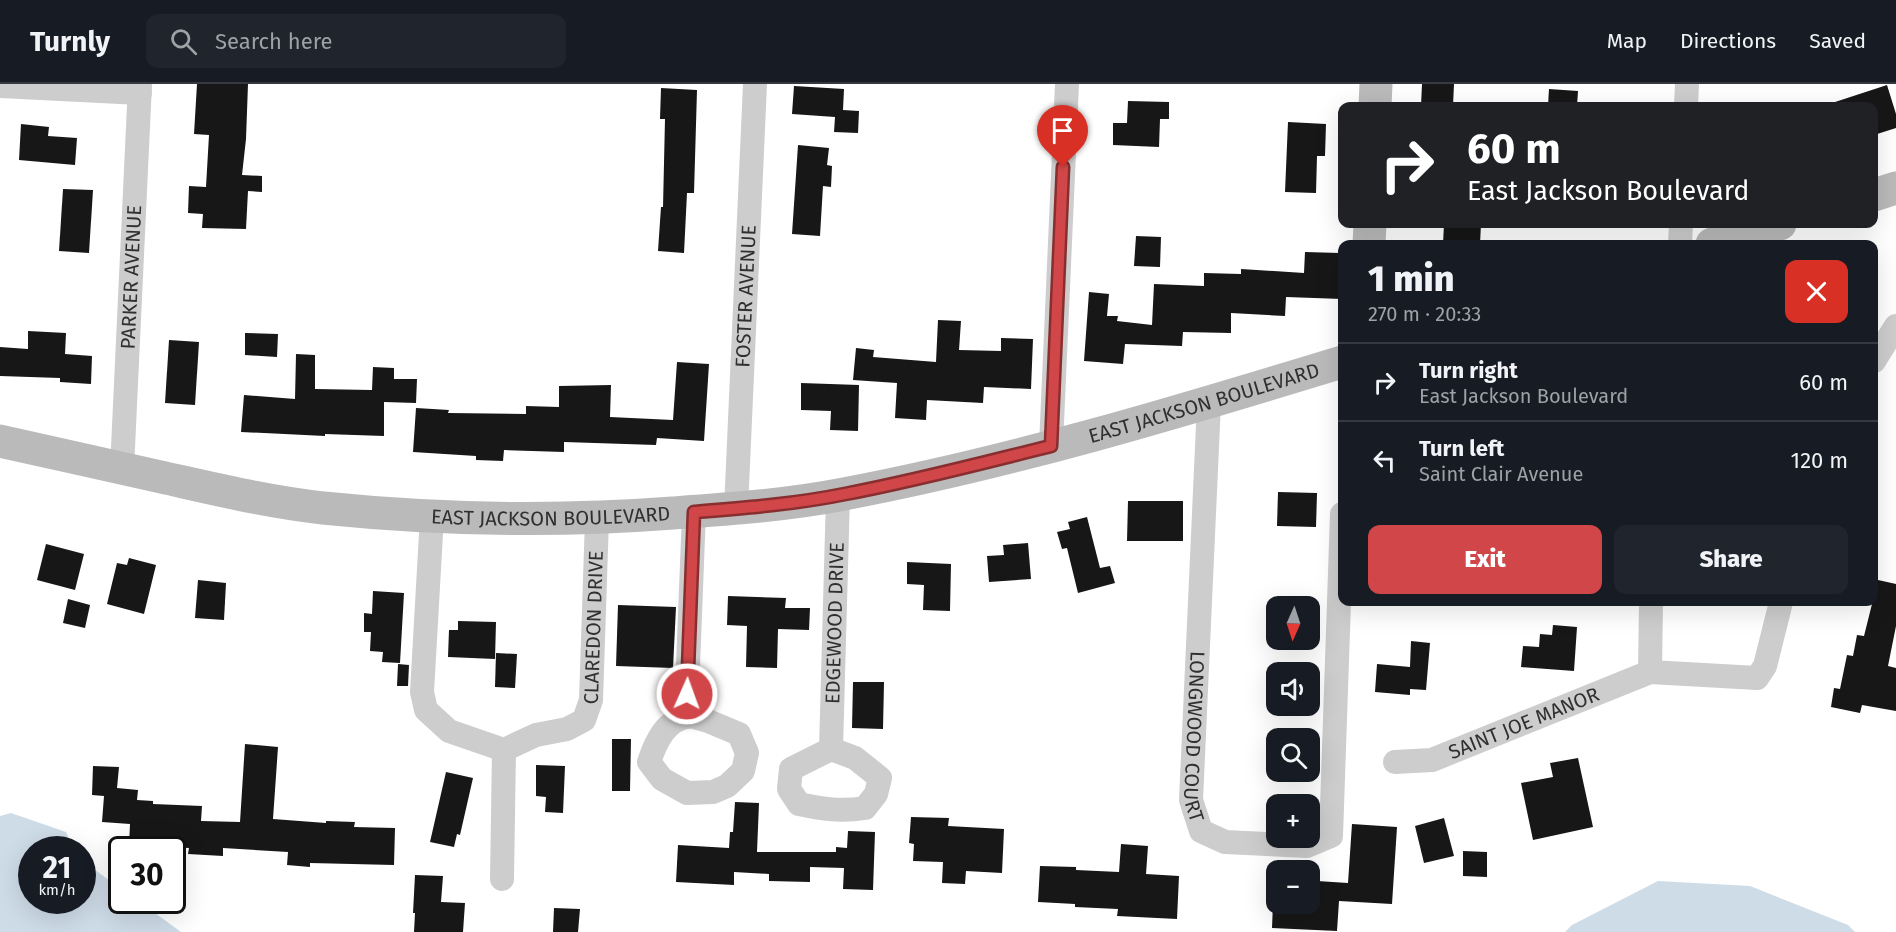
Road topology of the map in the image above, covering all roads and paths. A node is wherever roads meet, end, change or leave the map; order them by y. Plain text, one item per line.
1 (755, 84) edge
2 (1067, 84) edge
3 (1376, 84) edge
4 (1687, 84) edge
5 (0, 86) edge
6 (140, 88) edge
7 (1375, 102) edge
8 (1686, 102) edge
9 (1896, 188) edge
10 (1878, 194) edge
11 (1766, 228) edge
12 (1726, 240) edge
13 (1896, 326) edge
14 (1878, 355) edge
15 (1338, 363) edge
16 (1209, 403) junction
17 (0, 441) edge
18 (1051, 446) junction
19 (122, 469) junction
20 (838, 495) junction
21 (736, 509) junction
22 (694, 512) junction
23 (432, 516) junction
24 (597, 519) junction
25 (1339, 606) edge
26 (1651, 606) edge
27 (1779, 606) edge
28 (1650, 672) junction
29 (686, 717) dead end
30 (504, 750) junction
31 (831, 750) dead end
32 (1395, 762) dead end
33 (502, 879) dead end

1 - 21 street, FOSTER AVENUE
2 - 18 street
3 - 7 main road
4 - 8 street
5 - 6 street
6 - 19 street, PARKER AVENUE
9 - 10 main road
11 - 12 main road
13 - 14 street
15 - 16 main road, EAST JACKSON BOULEVARD
16 - 18 main road, EAST JACKSON BOULEVARD
16 - 25 street, LONGWOOD COURT
17 - 19 main road, EAST JACKSON BOULEVARD
18 - 20 main road, EAST JACKSON BOULEVARD
19 - 23 main road, EAST JACKSON BOULEVARD
20 - 21 main road, EAST JACKSON BOULEVARD
20 - 31 street, EDGEWOOD DRIVE
21 - 22 main road, EAST JACKSON BOULEVARD
22 - 24 main road, EAST JACKSON BOULEVARD
22 - 29 street
23 - 24 main road, EAST JACKSON BOULEVARD
23 - 30 street
24 - 30 street, CLAREDON DRIVE
26 - 28 street
27 - 28 street
28 - 32 street, SAINT JOE MANOR
30 - 33 street

